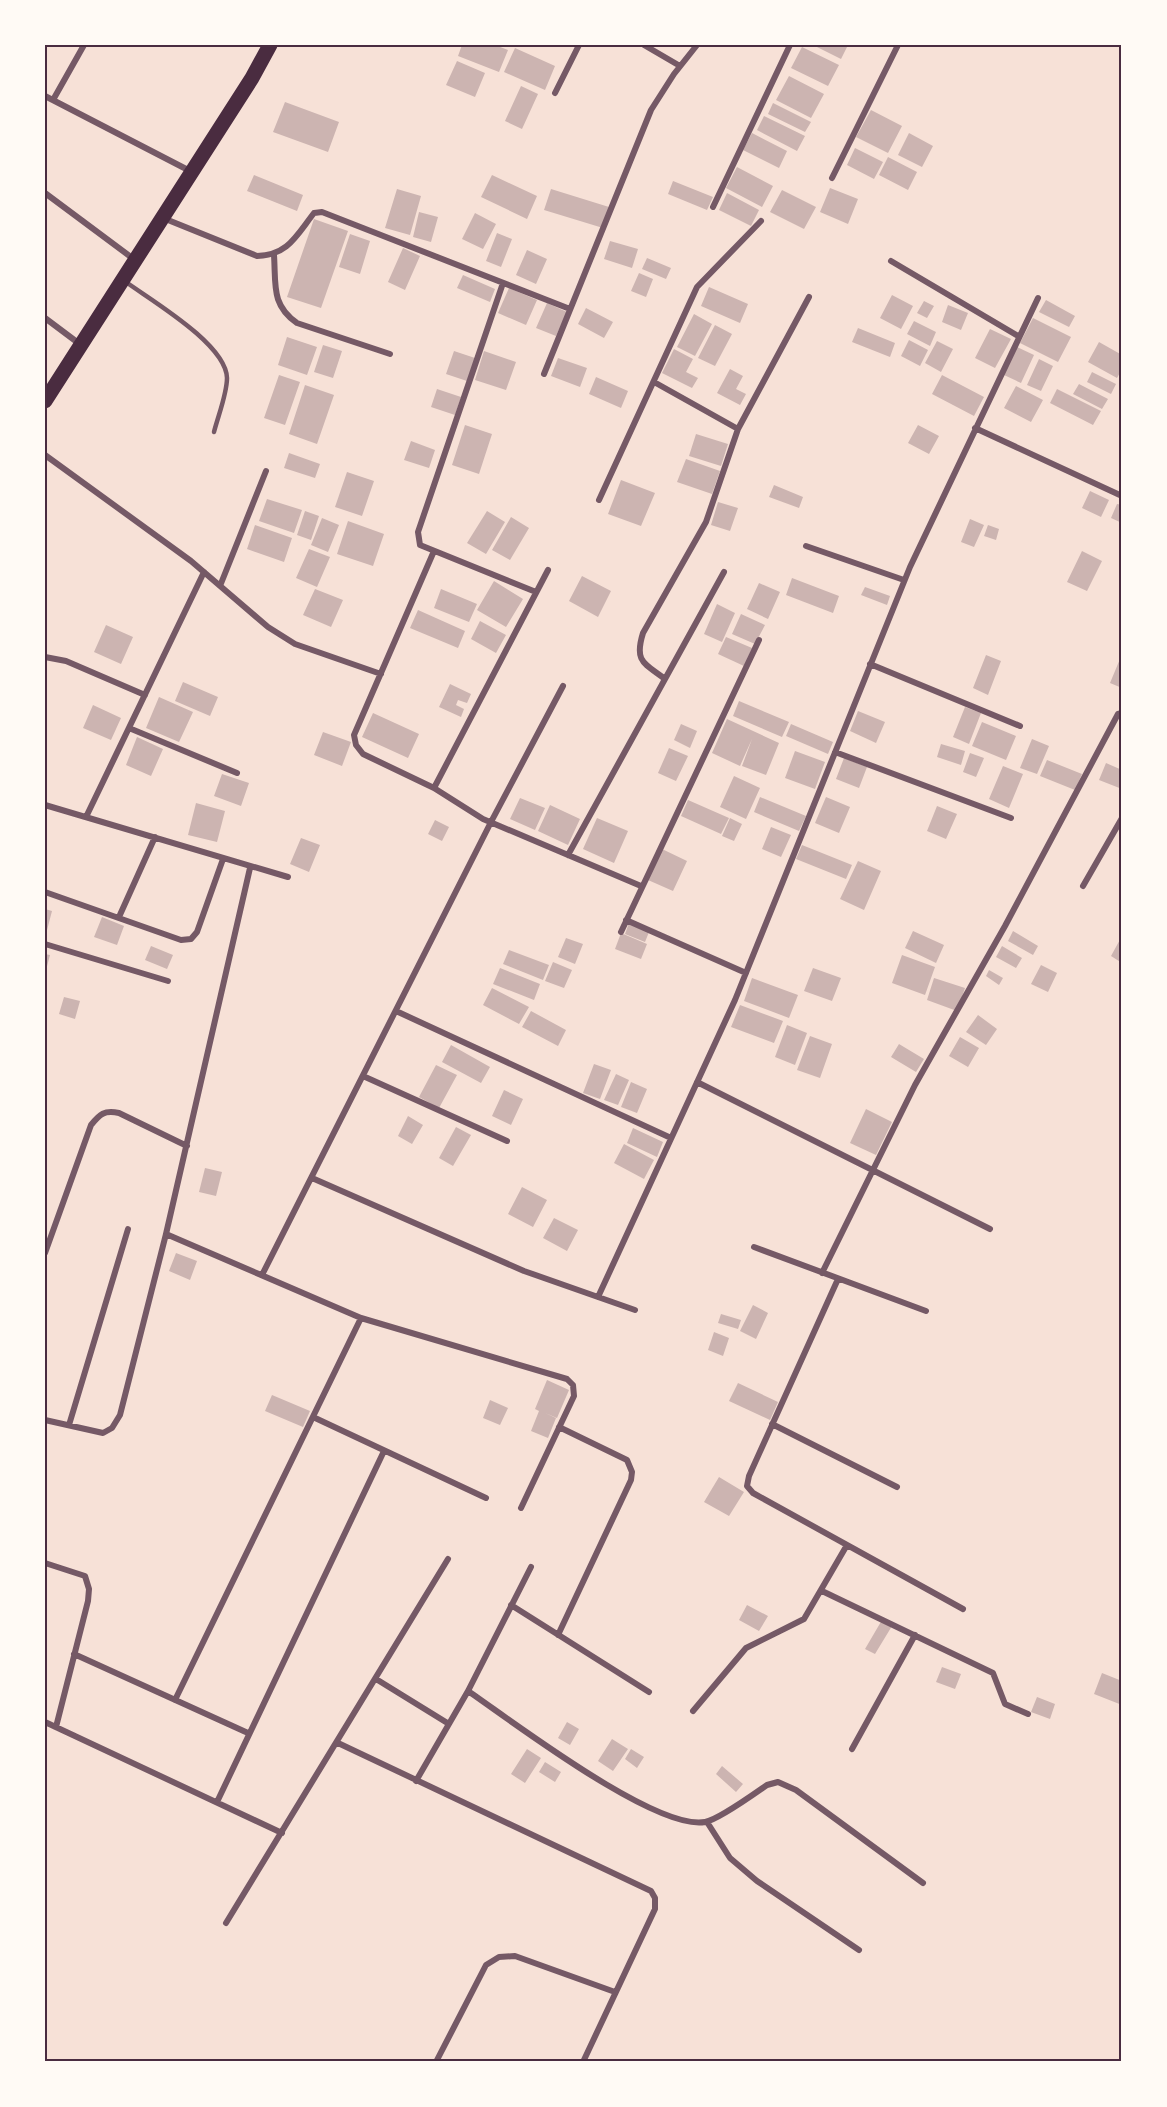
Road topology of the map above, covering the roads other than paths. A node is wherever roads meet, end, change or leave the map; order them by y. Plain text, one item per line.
1 (84, 45) edge
2 (270, 45) edge
3 (579, 45) edge
4 (644, 45) edge
5 (697, 45) edge
6 (790, 45) edge
7 (898, 45) edge
8 (680, 66) junction
9 (555, 93) dead end
10 (45, 96) edge
11 (53, 100) junction
12 (192, 172) junction
13 (832, 178) dead end
14 (45, 193) edge
15 (713, 207) dead end
16 (163, 218) junction
17 (761, 221) dead end
18 (274, 255) junction
19 (135, 261) junction
20 (891, 261) dead end
21 (123, 279) junction
22 (503, 283) junction
23 (809, 297) dead end
24 (1038, 298) dead end
25 (570, 309) junction
26 (45, 318) edge
27 (1017, 336) junction
28 (81, 345) junction
29 (390, 354) dead end
30 (544, 374) dead end
31 (654, 382) junction
32 (45, 401) edge
33 (975, 428) junction
34 (738, 429) junction
35 (214, 432) dead end
36 (45, 455) edge
37 (266, 471) dead end
38 (1122, 496) edge
39 (599, 500) dead end
40 (806, 546) dead end
41 (434, 551) junction
42 (548, 570) dead end
43 (204, 572) junction
44 (724, 572) dead end
45 (904, 580) junction
46 (220, 586) junction
47 (536, 592) junction
48 (759, 640) dead end
49 (45, 657) edge
50 (870, 664) junction
51 (381, 674) junction
52 (665, 679) junction
53 (562, 686) dead end
54 (145, 694) junction
55 (1122, 714) edge
56 (1020, 726) dead end
57 (129, 728) junction
58 (835, 752) junction
59 (237, 773) dead end
60 (434, 788) junction
61 (45, 805) edge
62 (86, 817) junction
63 (1011, 818) dead end
64 (1122, 818) edge
65 (491, 822) junction
66 (155, 837) junction
67 (568, 855) junction
68 (223, 859) junction
69 (250, 868) junction
70 (288, 877) dead end
71 (641, 886) junction
72 (1083, 886) dead end
73 (45, 892) edge
74 (119, 917) junction
75 (626, 920) junction
76 (621, 932) dead end
77 (45, 944) edge
78 (746, 973) junction
79 (168, 981) dead end
80 (396, 1011) junction
81 (363, 1076) junction
82 (697, 1082) junction
83 (671, 1138) junction
84 (507, 1141) dead end
85 (187, 1146) junction
86 (873, 1171) junction
87 (312, 1178) junction
88 (128, 1229) dead end
89 (990, 1229) dead end
90 (166, 1234) junction
91 (754, 1247) dead end
92 (45, 1253) edge
93 (822, 1273) junction
94 (262, 1275) junction
95 (838, 1278) junction
96 (598, 1297) junction
97 (635, 1310) dead end
98 (926, 1311) dead end
99 (361, 1318) junction
100 (313, 1417) junction
101 (45, 1420) edge
102 (772, 1424) junction
103 (69, 1425) junction
104 (559, 1427) junction
105 (384, 1451) junction
106 (897, 1487) dead end
107 (486, 1498) dead end
108 (521, 1508) dead end
109 (847, 1545) junction
110 (448, 1559) dead end
111 (45, 1563) edge
112 (531, 1567) dead end
113 (822, 1591) junction
114 (511, 1605) junction
115 (963, 1609) dead end
116 (558, 1635) junction
117 (915, 1635) junction
118 (75, 1654) junction
119 (376, 1679) junction
120 (468, 1691) junction
121 (650, 1692) dead end
122 (174, 1700) junction
123 (693, 1711) dead end
124 (1028, 1714) dead end
125 (45, 1722) edge
126 (449, 1724) junction
127 (56, 1727) junction
128 (248, 1733) junction
129 (338, 1743) junction
130 (852, 1749) dead end
131 (416, 1781) junction
132 (217, 1802) junction
133 (707, 1822) junction
134 (282, 1833) junction
135 (923, 1883) dead end
136 (226, 1923) dead end
137 (859, 1950) dead end
138 (615, 1992) junction
139 (436, 2062) edge
140 (583, 2062) edge

1 - 11 street
2 - 12 main road
3 - 9 street
4 - 8 street
5 - 8 street
6 - 15 street
7 - 13 street
8 - 25 street
10 - 11 street
11 - 12 street
12 - 16 main road
14 - 19 street
16 - 18 street
16 - 19 main road
17 - 31 street
18 - 22 street
18 - 29 street
19 - 21 main road
20 - 27 street
21 - 28 main road
21 - 35 lane
22 - 25 street
22 - 41 street
23 - 34 street
24 - 27 street
25 - 30 street
26 - 28 street
27 - 33 street
28 - 32 main road
31 - 34 street
31 - 39 street
33 - 38 street
33 - 45 street
34 - 52 street
36 - 43 street
37 - 46 street
40 - 45 street
41 - 47 street
41 - 51 street
42 - 47 street
43 - 46 street
43 - 54 street
44 - 52 street
45 - 50 street
46 - 51 street
47 - 60 street
48 - 71 street
49 - 54 street
50 - 56 street
50 - 58 street
51 - 60 street
52 - 67 street
53 - 65 street
54 - 57 street
55 - 86 street
57 - 59 street
57 - 62 street
58 - 63 street
58 - 78 street
60 - 65 street
61 - 62 street
62 - 66 street
64 - 72 street
65 - 67 street
65 - 80 street
66 - 68 street
66 - 74 street
67 - 71 street
68 - 69 street
68 - 74 street
69 - 70 street
69 - 85 street
71 - 75 street
73 - 74 street
75 - 76 street
75 - 78 street
77 - 79 street
78 - 82 street
80 - 81 street
80 - 83 street
81 - 84 street
81 - 87 street
82 - 83 street
82 - 86 street
83 - 96 street
85 - 90 street
85 - 92 street
86 - 89 street
86 - 93 street
87 - 94 street
87 - 96 street
88 - 103 street
90 - 94 street
90 - 103 street
91 - 93 street
93 - 95 street
94 - 99 street
95 - 98 street
95 - 102 street
96 - 97 street
99 - 100 street
99 - 104 street
100 - 105 street
100 - 122 street
101 - 103 street
102 - 106 street
102 - 109 street
104 - 108 street
104 - 116 street
105 - 107 street
105 - 128 street
109 - 113 street
109 - 115 street
110 - 119 street
111 - 118 street
112 - 114 street
113 - 117 street
113 - 123 street
114 - 116 street
114 - 120 street
116 - 121 street
117 - 124 street
117 - 130 street
118 - 122 street
118 - 127 street
119 - 126 street
119 - 129 street
120 - 126 street
120 - 133 street
122 - 128 street
125 - 127 street
126 - 131 street
127 - 132 street
128 - 132 street
129 - 131 street
129 - 134 street
131 - 138 street
132 - 134 street
133 - 135 street
133 - 137 street
134 - 136 street
138 - 139 street
138 - 140 street

